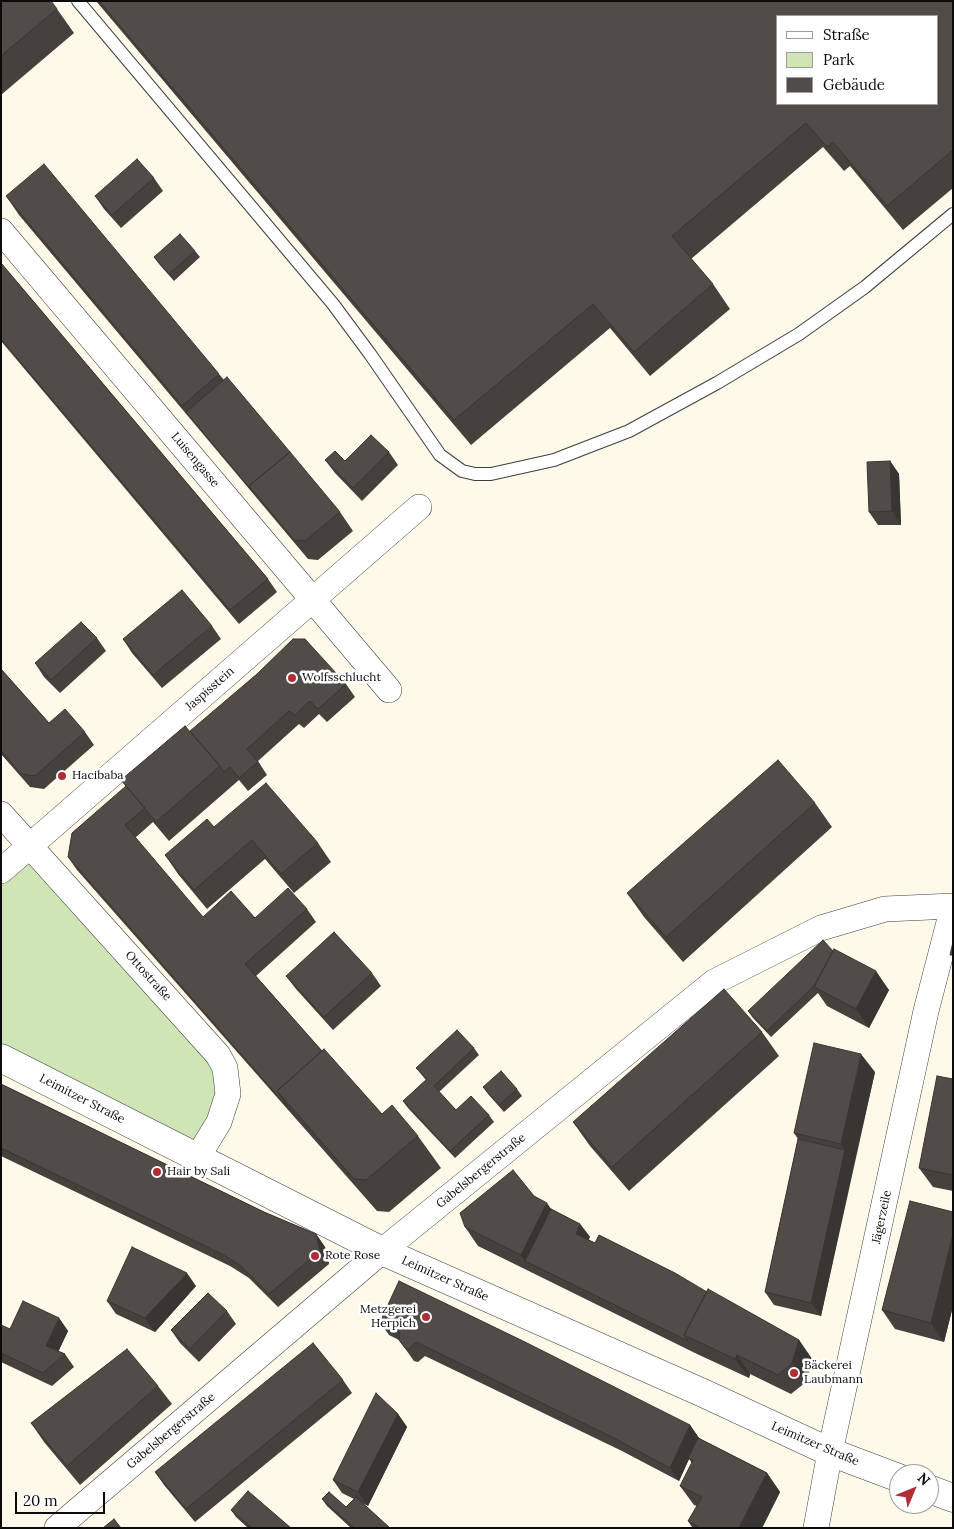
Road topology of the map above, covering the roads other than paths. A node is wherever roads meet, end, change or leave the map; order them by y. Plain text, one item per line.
1 (78, 1) edge
2 (953, 214) edge
3 (1, 231) edge
4 (419, 507) dead end
5 (313, 599) junction
6 (389, 690) dead end
7 (1, 814) edge
8 (30, 847) junction
9 (1, 871) edge
10 (953, 906) edge
11 (1, 1058) edge
12 (196, 1158) junction
13 (382, 1251) junction
14 (830, 1452) junction
15 (889, 1474) edge
16 (939, 1493) edge
17 (953, 1498) edge
18 (57, 1528) edge
19 (816, 1528) edge

1 - 2 lane
3 - 5 street, Luisengasse
4 - 5 street, Jaspisstein
5 - 6 street, Luisengasse
5 - 8 street, Jaspisstein
7 - 8 street, Ottostraße
8 - 9 street, Jaspisstein
8 - 12 street, Ottostraße
10 - 13 street, Gabelsbergerstraße
10 - 14 street, Jägerzeile
11 - 12 street, Leimitzer Straße
12 - 13 street, Leimitzer Straße
13 - 14 street, Leimitzer Straße
13 - 18 street, Gabelsbergerstraße
14 - 15 street, Leimitzer Straße
14 - 19 street, Jägerzeile
16 - 17 street

